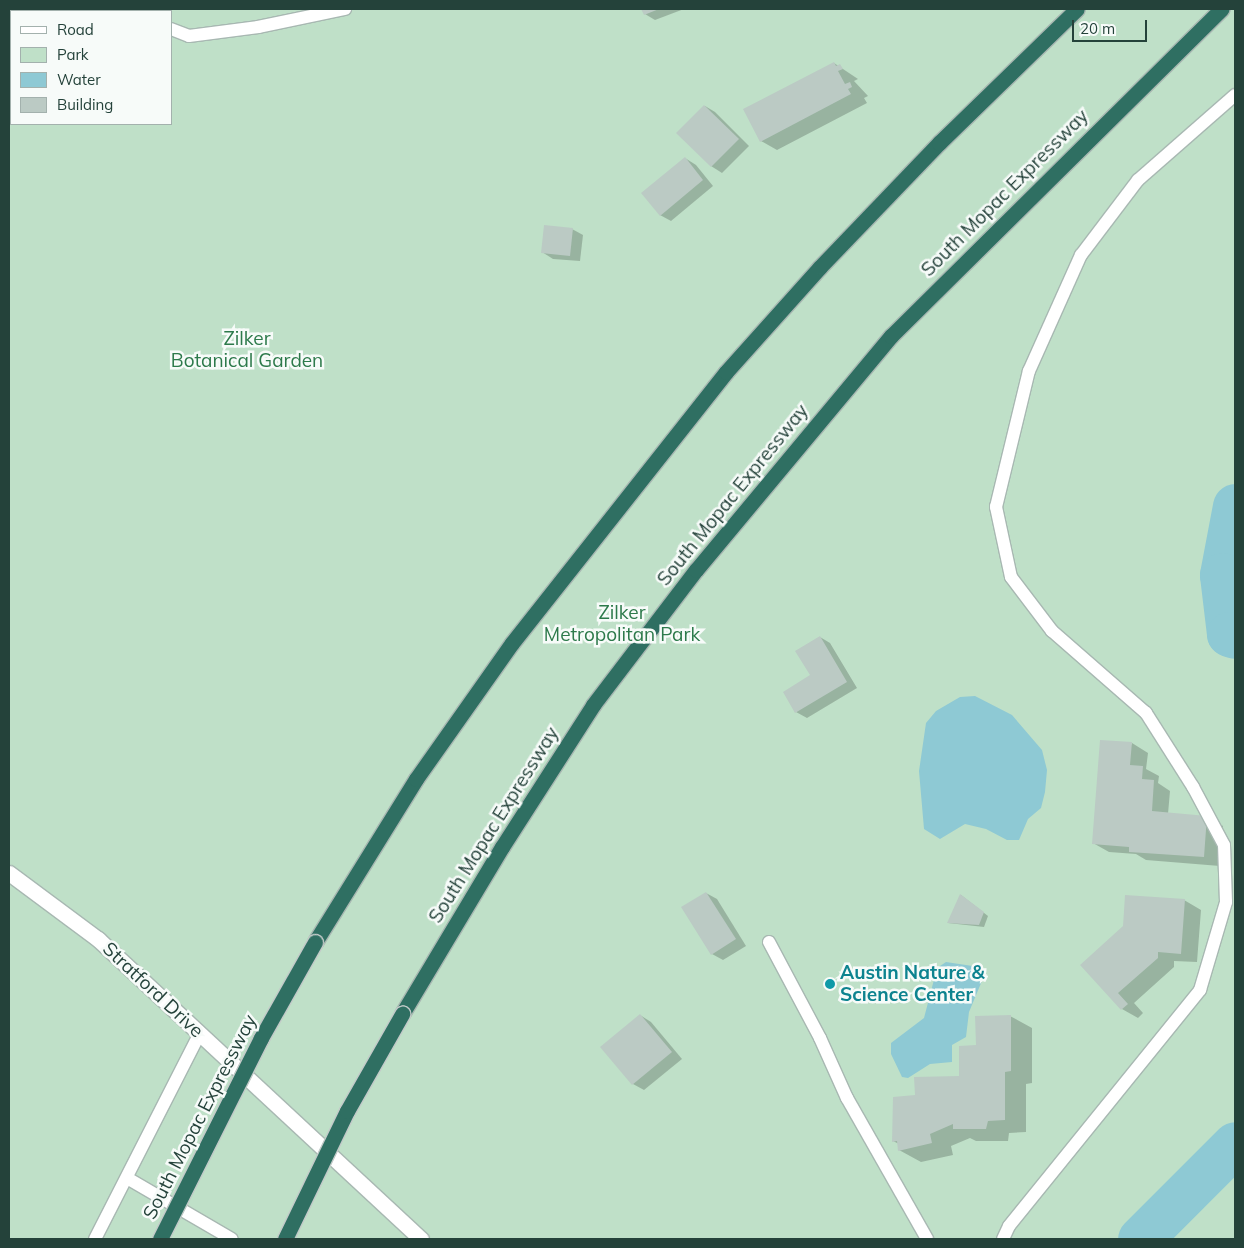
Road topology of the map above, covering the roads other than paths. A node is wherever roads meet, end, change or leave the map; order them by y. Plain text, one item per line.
1 (345, 9) edge
2 (1077, 9) edge
3 (1221, 9) edge
4 (172, 29) edge
5 (1235, 95) edge
6 (9, 873) edge
7 (769, 942) dead end
8 (200, 1034) junction
9 (127, 1178) junction
10 (95, 1239) edge
11 (160, 1239) edge
12 (232, 1239) edge
13 (285, 1239) edge
14 (421, 1239) edge
15 (927, 1239) edge
16 (1003, 1239) edge

1 - 4 lane
2 - 11 highway, South Mopac Expressway, bridge
3 - 13 highway, South Mopac Expressway, bridge
5 - 16 lane
6 - 8 street, Stratford Drive
7 - 15 lane
8 - 9 lane
8 - 14 street, Stratford Drive
9 - 10 lane
9 - 12 lane

